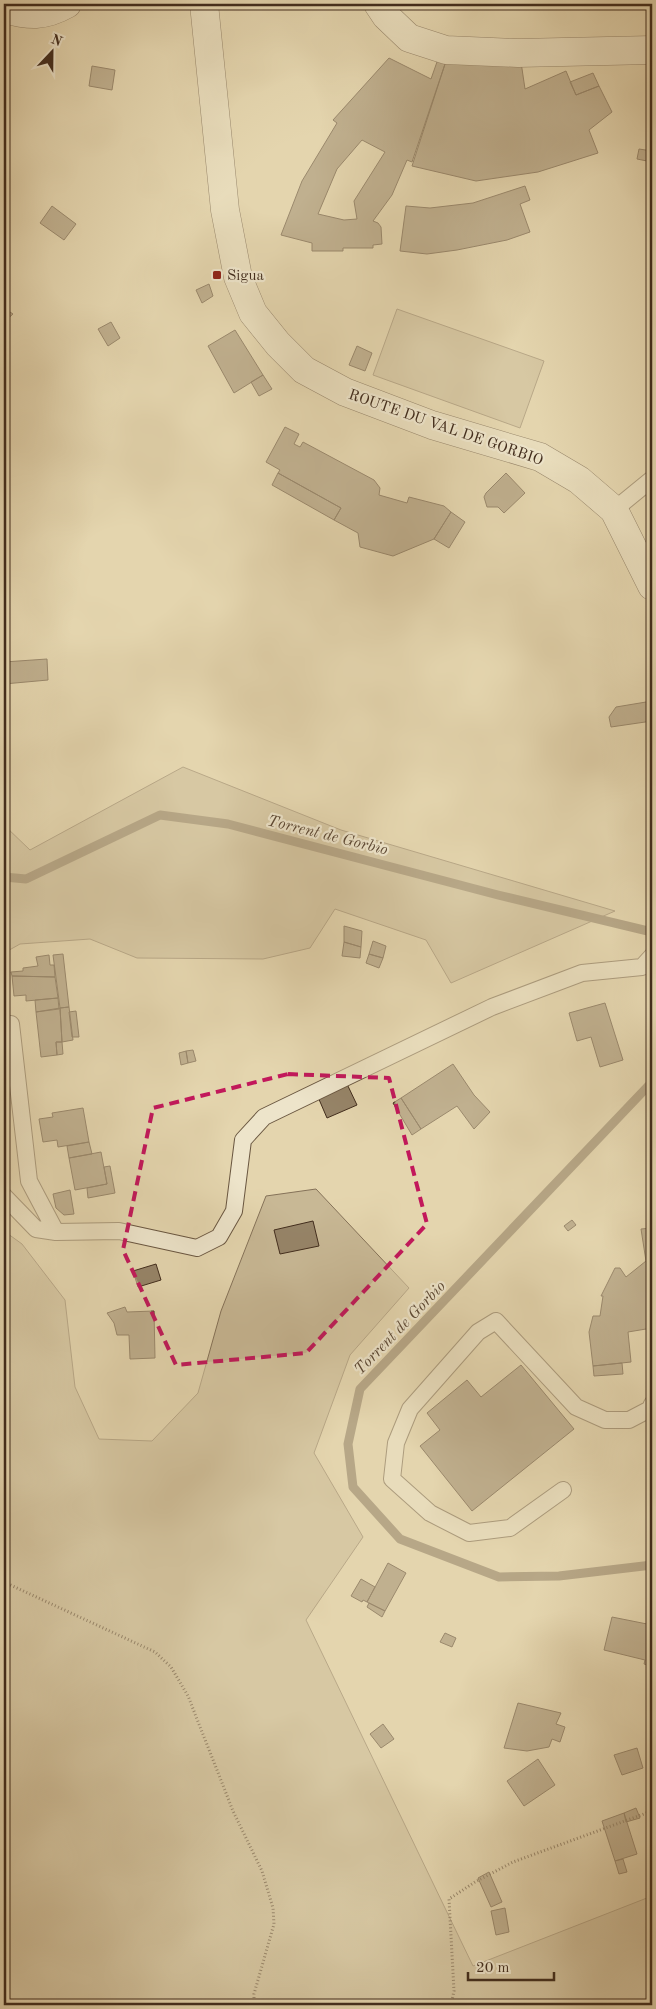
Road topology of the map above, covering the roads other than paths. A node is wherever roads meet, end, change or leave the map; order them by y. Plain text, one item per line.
1 (67, 4) edge
2 (204, 4) edge
3 (378, 4) edge
4 (4, 9) edge
5 (652, 50) edge
6 (652, 478) edge
7 (614, 510) junction
8 (652, 586) edge
9 (652, 956) edge
10 (11, 1024) dead end
11 (4, 1196) edge
12 (56, 1232) junction
13 (652, 1404) edge
14 (564, 1490) dead end

1 - 4 street
2 - 7 street, ROUTE DU VAL DE GORBIO
3 - 5 street
6 - 7 lane
7 - 8 street, ROUTE DU VAL DE GORBIO
9 - 12 lane
10 - 12 lane
11 - 12 lane
13 - 14 lane

